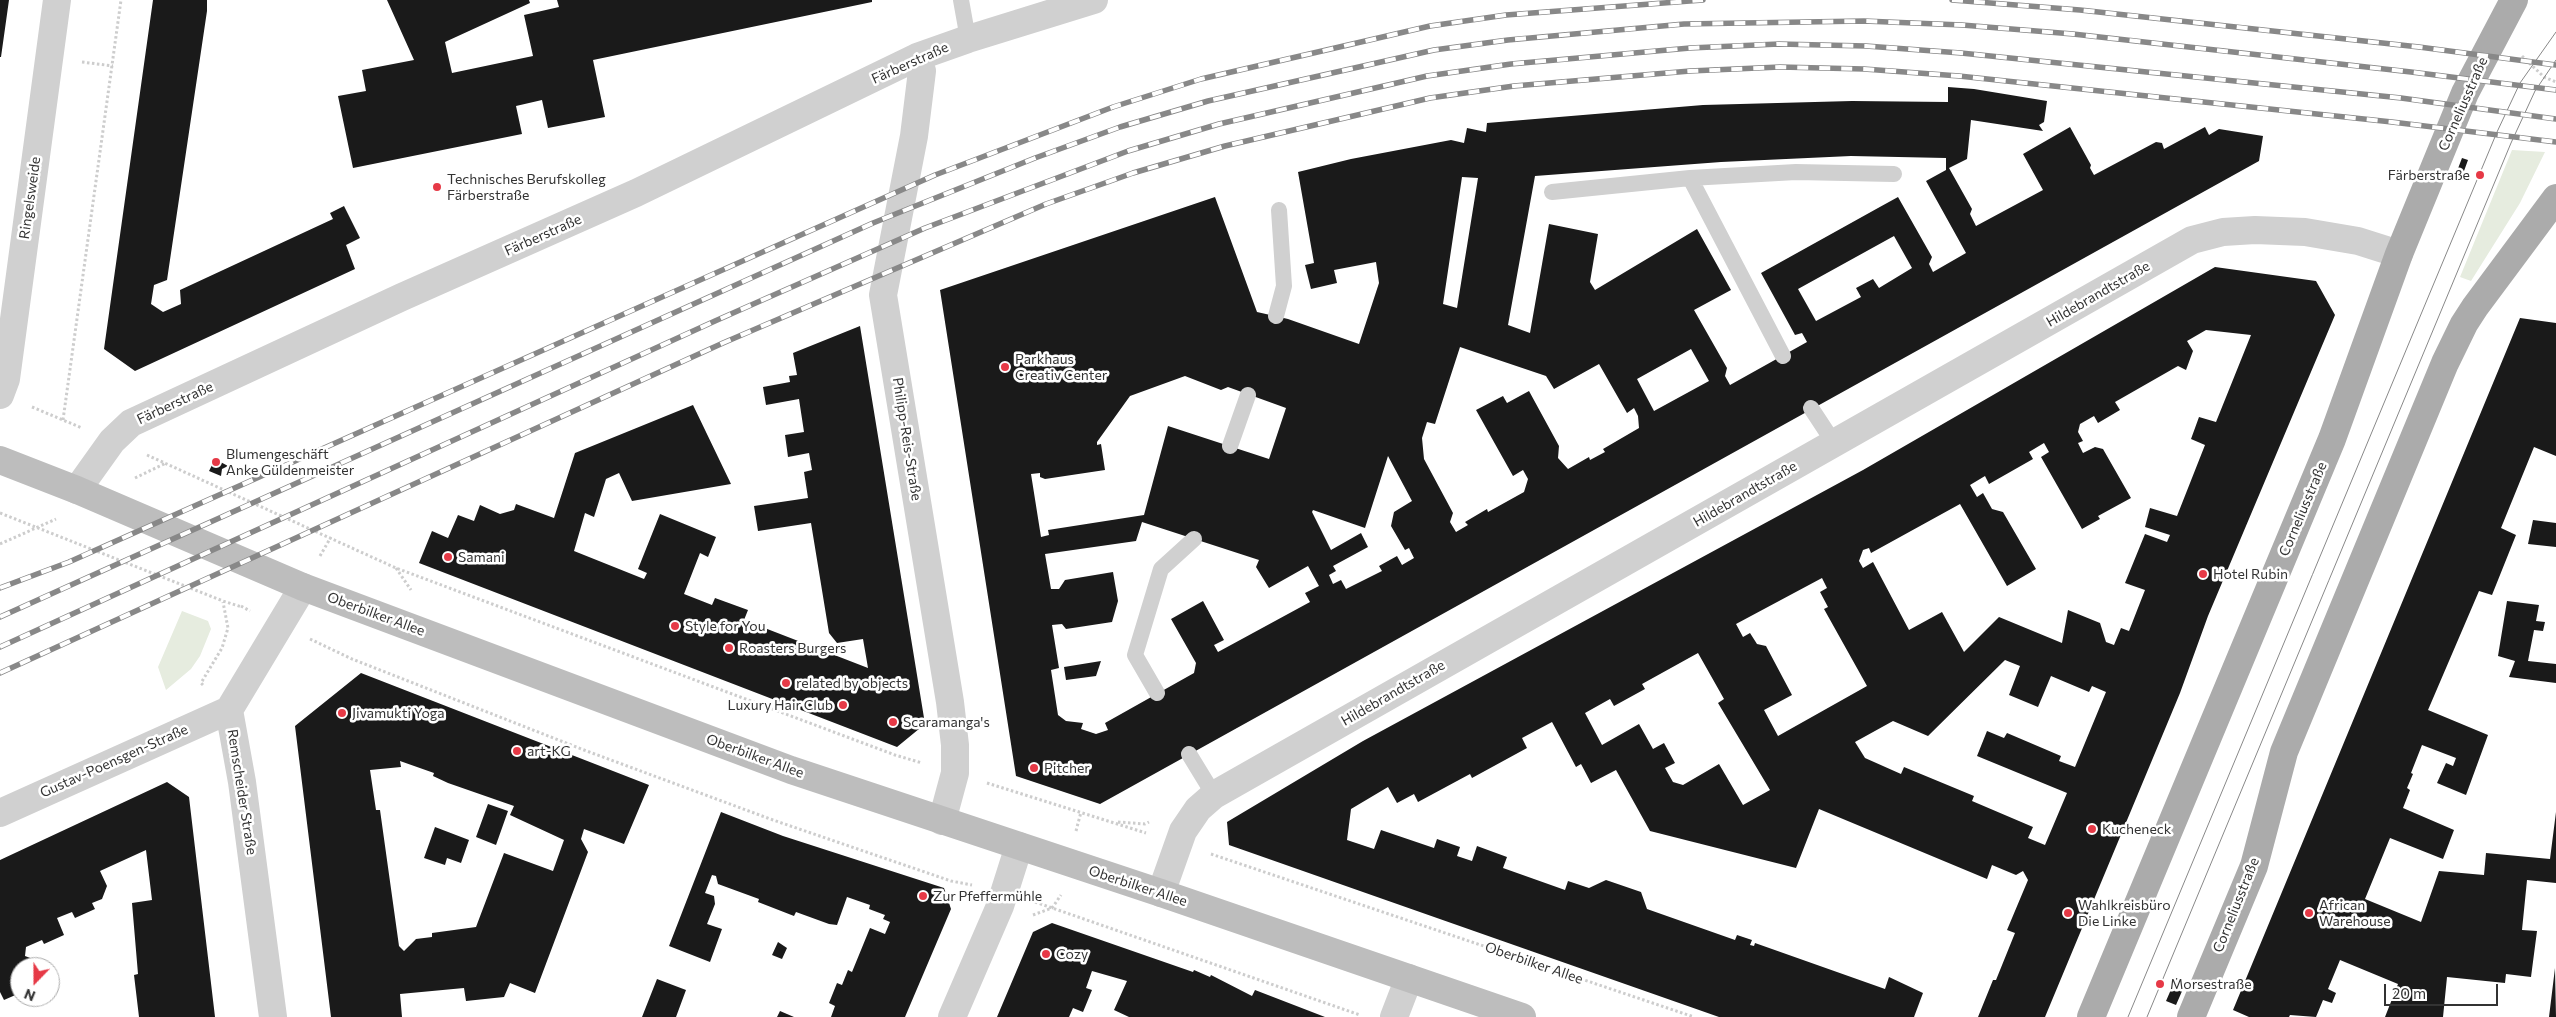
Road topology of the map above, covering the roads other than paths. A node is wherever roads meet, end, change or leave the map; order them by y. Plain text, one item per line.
1 (58, 0) edge
2 (961, 0) edge
3 (1094, 0) edge
4 (2514, 0) edge
5 (968, 39) junction
6 (917, 57) junction
7 (1894, 174) dead end
8 (1690, 178) junction
9 (1552, 192) dead end
10 (2556, 198) edge
11 (1279, 210) dead end
12 (2399, 254) junction
13 (1276, 316) dead end
14 (1783, 356) dead end
15 (0, 395) edge
16 (1248, 395) dead end
17 (1812, 408) dead end
18 (1834, 443) junction
19 (1230, 446) dead end
20 (0, 460) edge
21 (77, 490) junction
22 (1194, 539) dead end
23 (302, 587) junction
24 (1157, 693) dead end
25 (229, 710) junction
26 (1189, 754) dead end
27 (1214, 794) junction
28 (0, 813) edge
29 (942, 821) junction
30 (1019, 846) junction
31 (1161, 893) junction
32 (1409, 978) junction
33 (273, 1017) edge
34 (952, 1017) edge
35 (1394, 1017) edge
36 (1522, 1017) edge
37 (2091, 1017) edge
38 (2191, 1017) edge

1 - 15 street, Ringelsweide
2 - 5 lane
3 - 5 street, Färberstraße
4 - 12 main road, Corneliusstraße
5 - 6 street, Färberstraße
6 - 21 street, Färberstraße
6 - 29 street, Philipp-Reis-Straße
7 - 8 lane
8 - 9 lane
8 - 14 lane
10 - 38 main road, Corneliusstraße
11 - 13 lane
12 - 18 street, Hildebrandtstraße
12 - 37 main road, Corneliusstraße
16 - 19 lane
17 - 18 lane
18 - 27 street, Hildebrandtstraße
20 - 21 main road, Oberbilker Allee
21 - 23 main road, Oberbilker Allee
22 - 24 lane
23 - 25 street, Remscheider Straße
23 - 29 main road, Oberbilker Allee
25 - 28 street, Gustav-Poensgen-Straße
25 - 33 street, Remscheider Straße
26 - 27 lane
27 - 31 street, Hildebrandtstraße
29 - 30 main road, Oberbilker Allee
30 - 31 main road, Oberbilker Allee
30 - 34 street
31 - 32 main road, Oberbilker Allee
32 - 35 street
32 - 36 main road, Oberbilker Allee

